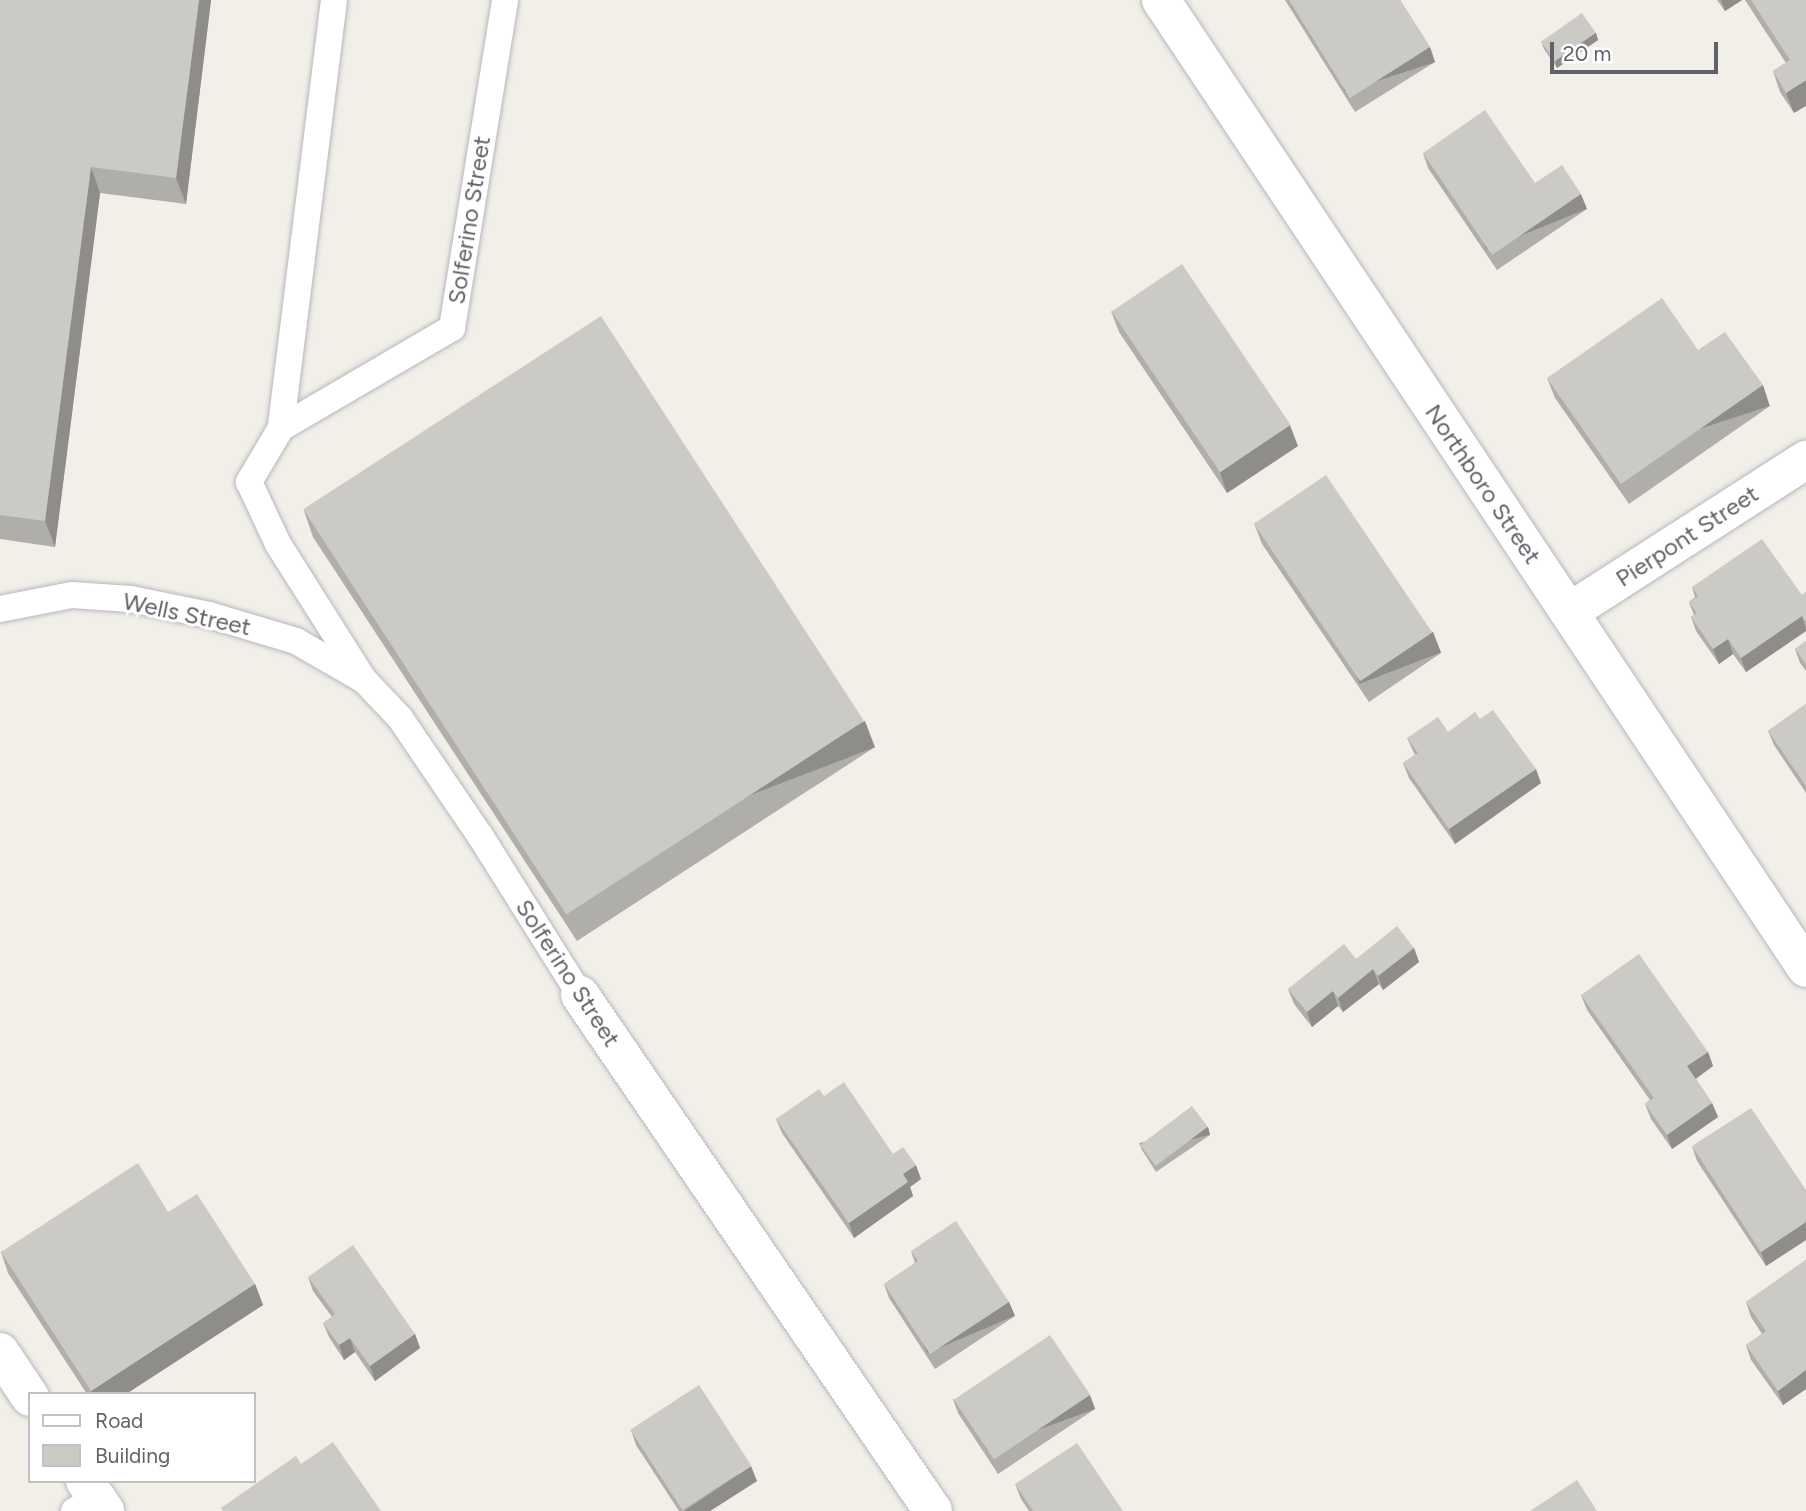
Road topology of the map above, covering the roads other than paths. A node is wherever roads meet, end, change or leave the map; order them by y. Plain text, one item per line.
1 (334, 0) edge
2 (505, 0) edge
3 (1161, 0) edge
4 (281, 428) junction
5 (1806, 460) edge
6 (0, 609) edge
7 (1569, 612) junction
8 (364, 680) junction
9 (1806, 968) edge
10 (580, 995) joint
11 (0, 1352) edge
12 (28, 1394) edge
13 (933, 1511) edge

1 - 4 lane, Solferino Street
2 - 4 lane, Solferino Street
3 - 7 street, Northboro Street
4 - 8 lane, Solferino Street
5 - 7 street, Pierpont Street
6 - 8 lane, Wells Street
7 - 9 street, Northboro Street
8 - 10 lane, Solferino Street
10 - 13 street, Solferino Street
11 - 12 street

